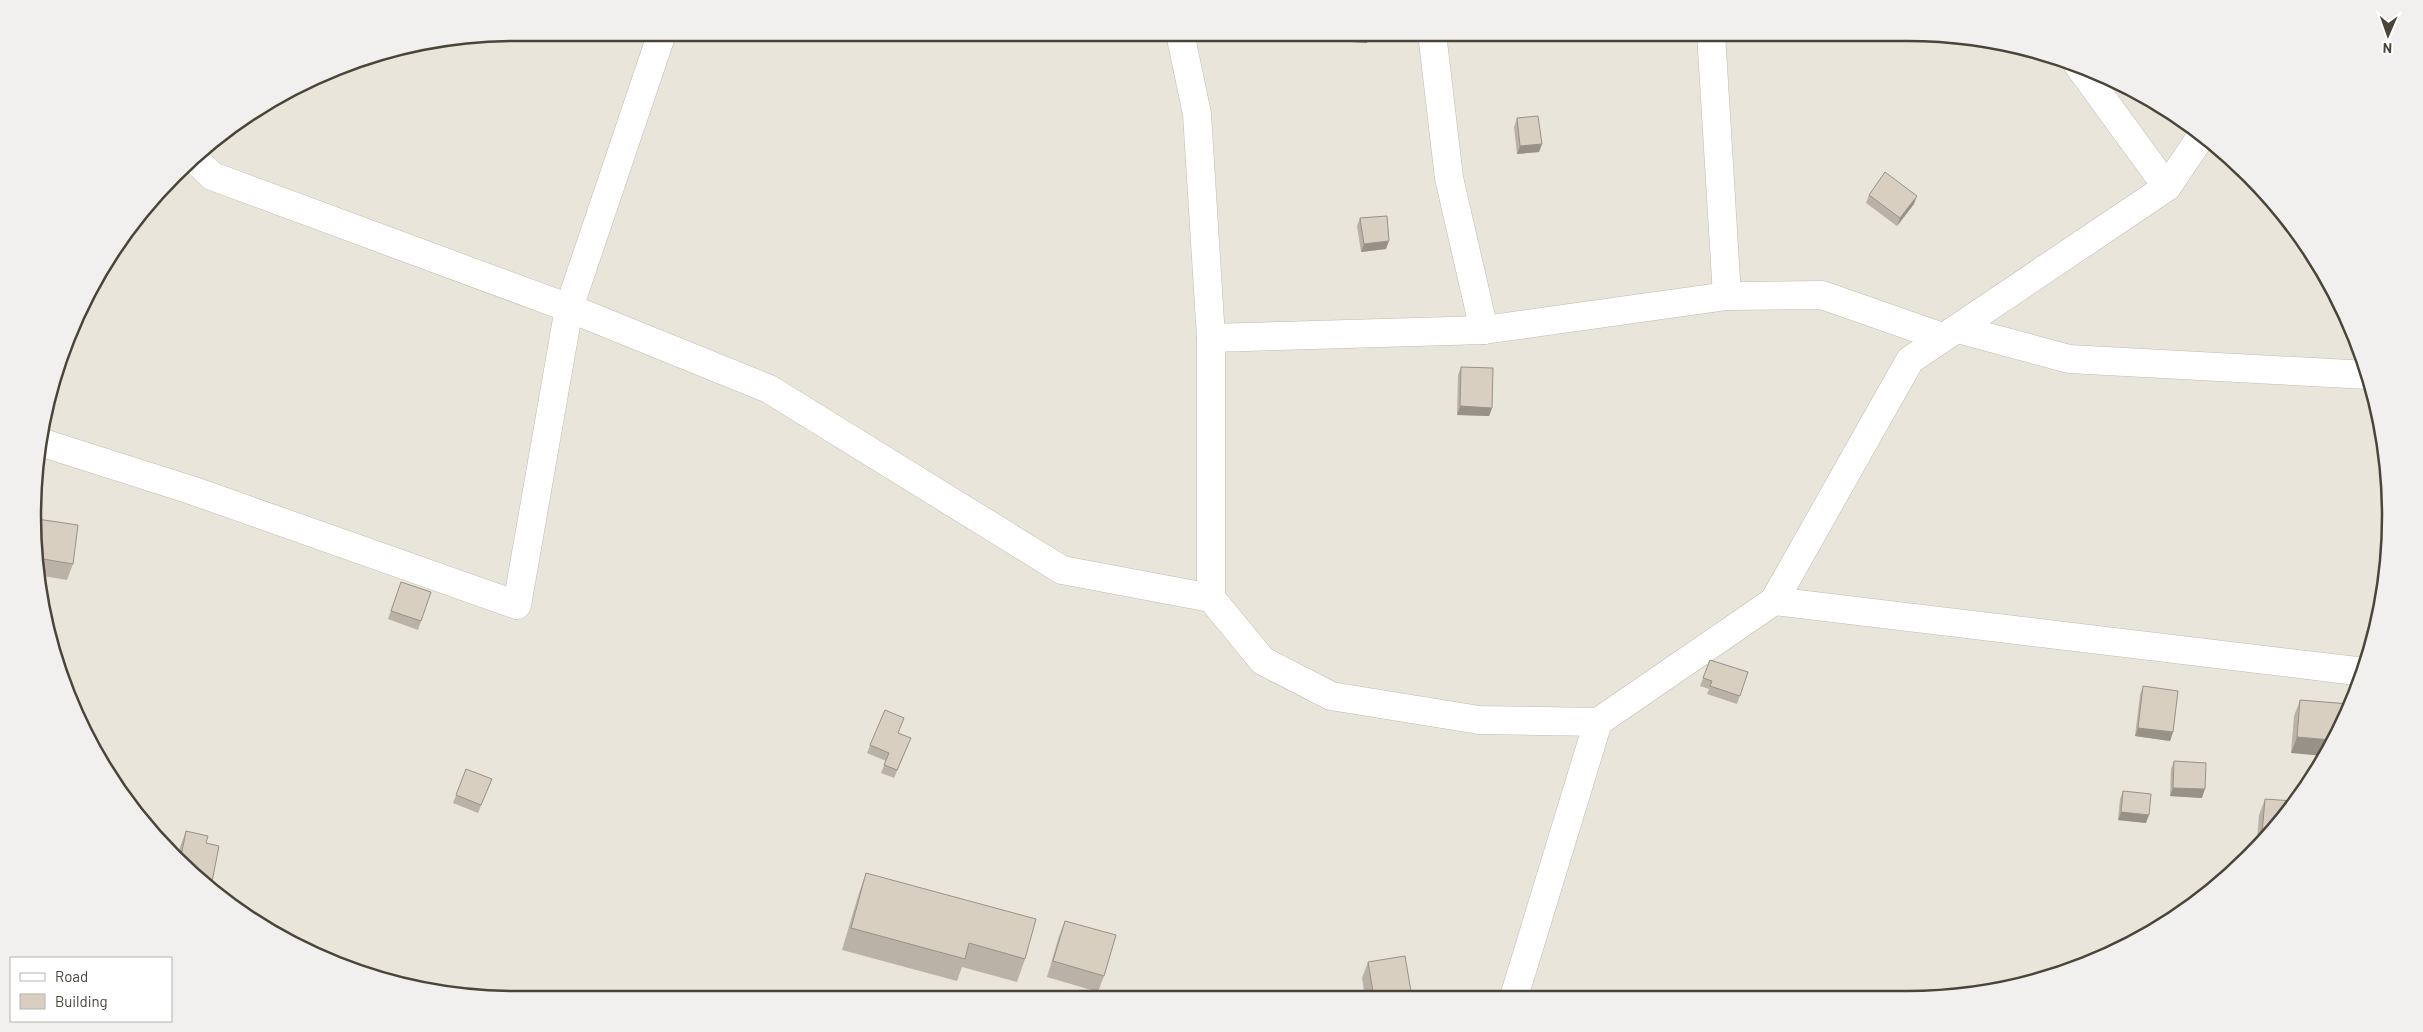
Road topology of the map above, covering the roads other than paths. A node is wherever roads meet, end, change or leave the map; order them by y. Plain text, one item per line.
1 (659, 41) edge
2 (1182, 41) edge
3 (1433, 41) edge
4 (1712, 41) edge
5 (2086, 76) edge
6 (2198, 141) edge
7 (199, 163) edge
8 (2167, 187) junction
9 (1727, 296) junction
10 (569, 308) junction
11 (1484, 330) junction
12 (1950, 333) junction
13 (1211, 338) junction
14 (2361, 376) edge
15 (47, 444) edge
16 (1211, 598) junction
17 (1774, 601) junction
18 (2356, 671) edge
19 (1598, 722) junction
20 (1516, 991) edge

1 - 10 street
2 - 13 street
3 - 11 street
4 - 9 street
5 - 8 street
6 - 8 street
7 - 10 street
8 - 12 street
9 - 11 street
9 - 12 street
10 - 15 street
10 - 16 street
11 - 13 street
12 - 14 street
12 - 17 street
13 - 16 street
16 - 19 street
17 - 18 street
17 - 19 street
19 - 20 street

